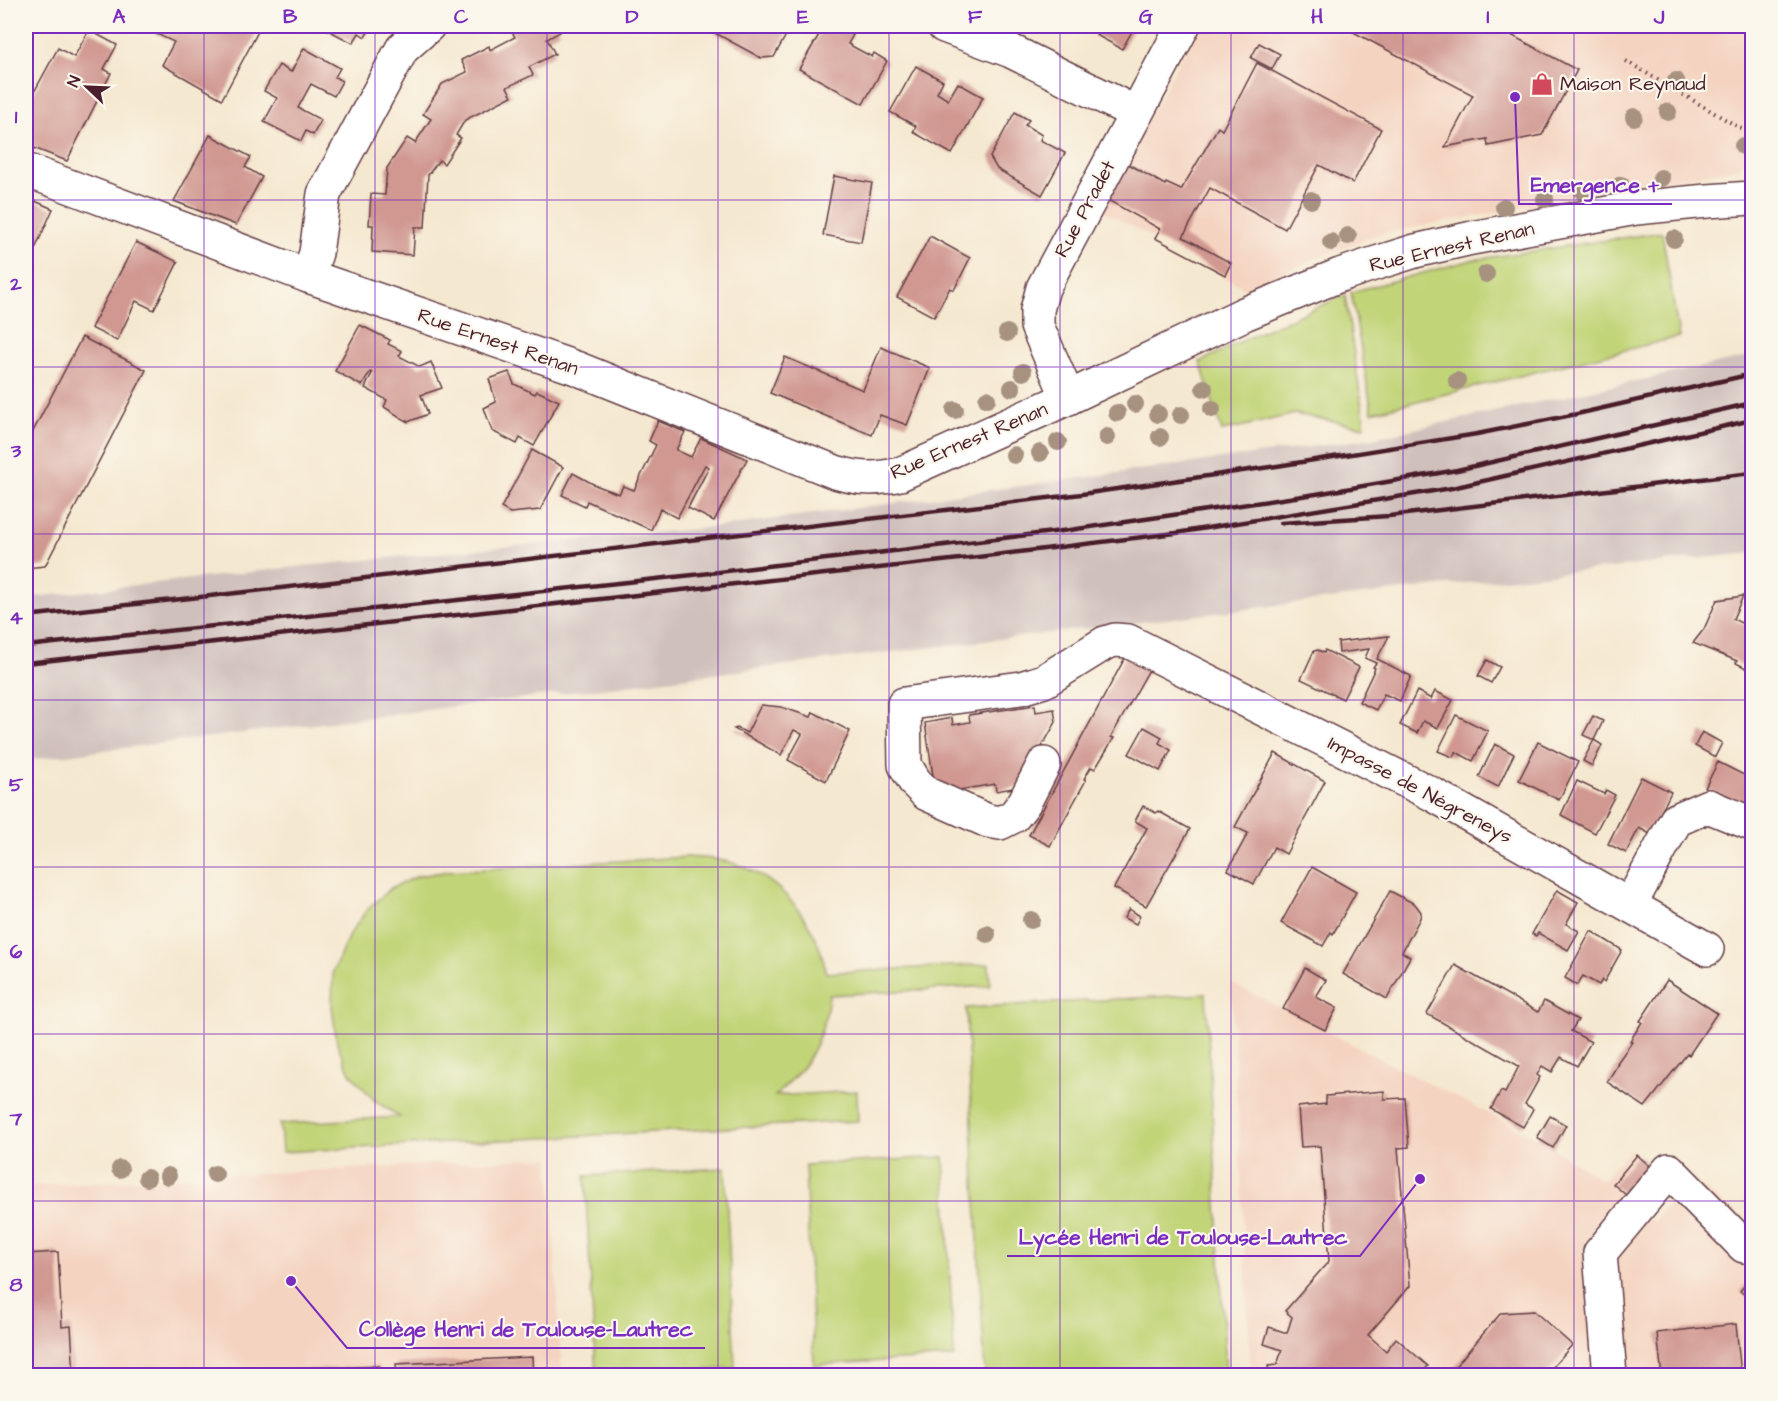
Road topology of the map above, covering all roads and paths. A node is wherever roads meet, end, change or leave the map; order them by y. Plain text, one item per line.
1 (428, 26) edge
2 (944, 26) edge
3 (1183, 26) edge
4 (1626, 61) dead end
5 (1136, 113) junction
6 (1752, 135) edge
7 (26, 170) edge
8 (1752, 198) edge
9 (308, 276) junction
10 (1068, 398) junction
11 (1044, 764) dead end
12 (1752, 824) edge
13 (1630, 905) junction
14 (1707, 949) dead end
15 (1752, 1246) edge
16 (1610, 1376) edge

1 - 9 street
2 - 5 street
3 - 5 street, Rue Pradet
4 - 6 path
5 - 10 street, Rue Pradet
7 - 9 street, Rue Ernest Renan
8 - 10 street, Rue Ernest Renan
9 - 10 street, Rue Ernest Renan
11 - 13 street, Impasse de Négreneys
12 - 13 street
13 - 14 street, Impasse de Négreneys
15 - 16 street

